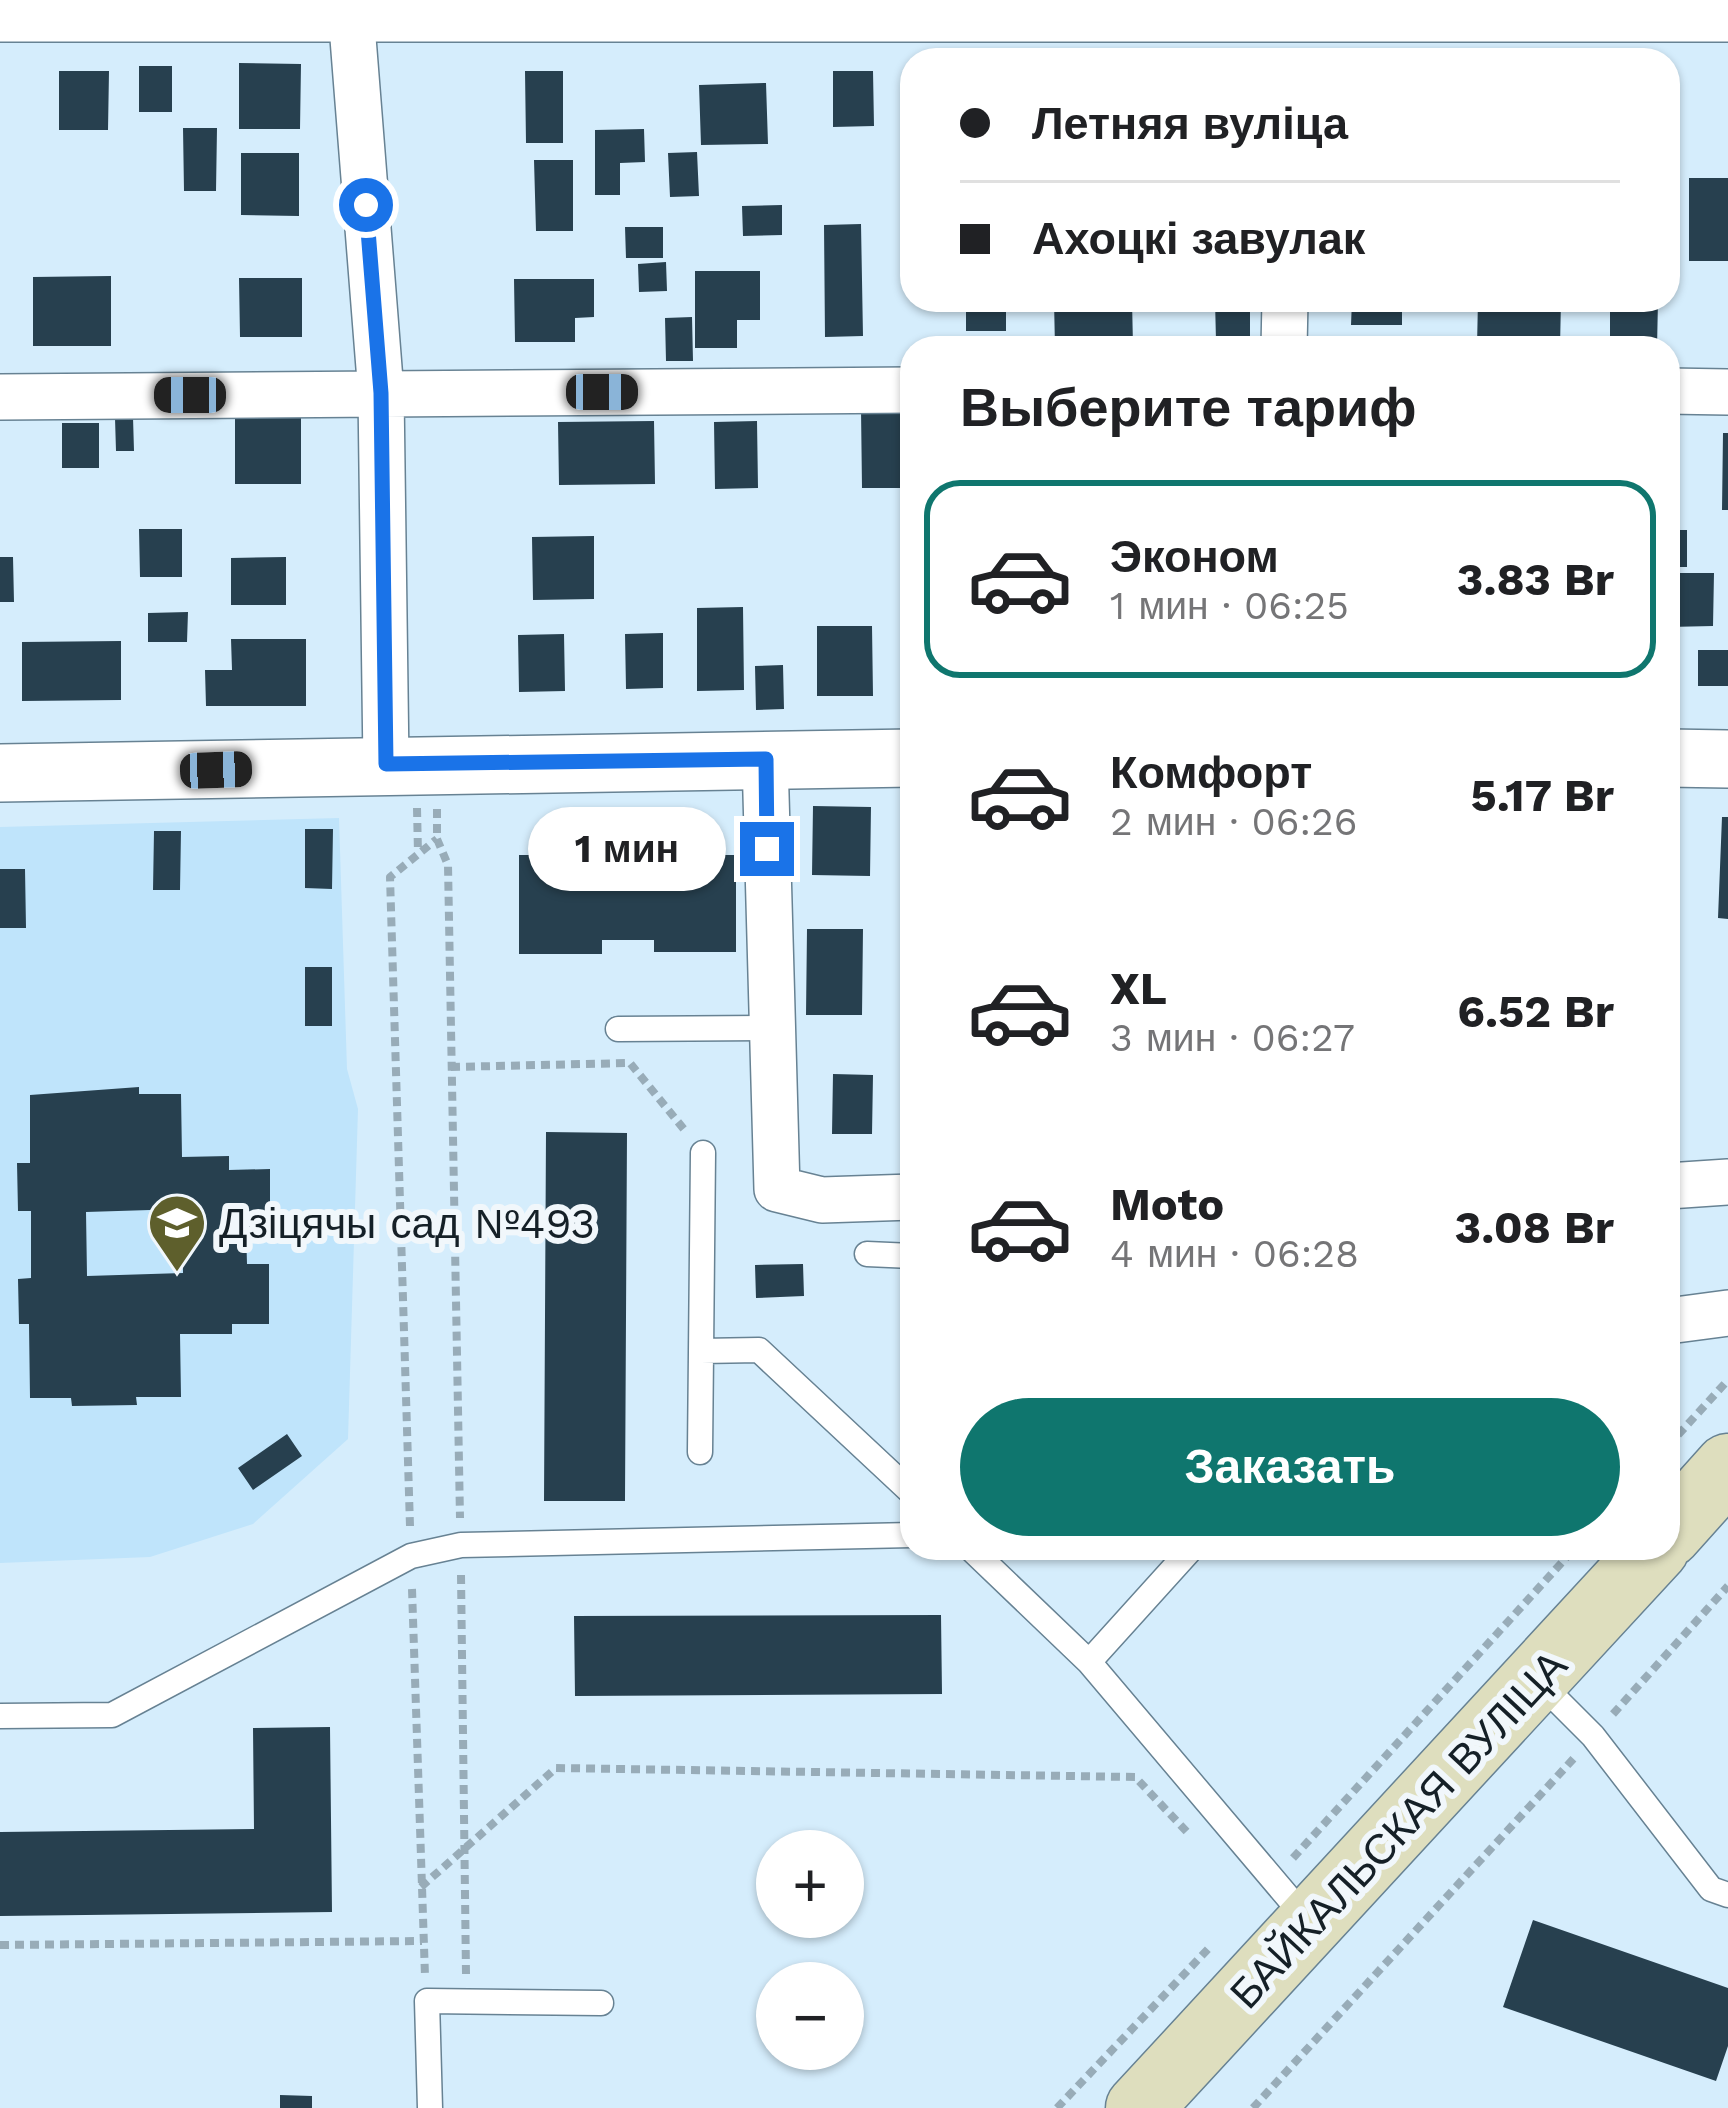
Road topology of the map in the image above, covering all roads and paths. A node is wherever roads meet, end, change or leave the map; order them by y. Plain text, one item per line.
1 (351, 8) edge
2 (611, 9) edge
3 (0, 19) edge
4 (1728, 20) edge
5 (1288, 26) edge
6 (900, 390) edge
7 (1680, 391) edge
8 (1728, 392) edge
9 (381, 393) junction
10 (0, 397) edge
11 (900, 758) edge
12 (1680, 758) edge
13 (766, 759) junction
14 (1728, 759) edge
15 (386, 764) junction
16 (0, 773) edge
17 (771, 1028) junction
18 (618, 1029) dead end
19 (451, 1067) junction
20 (703, 1153) joint
21 (1728, 1181) edge
22 (1680, 1185) edge
23 (900, 1197) edge
24 (867, 1254) dead end
25 (900, 1255) edge
26 (1728, 1313) edge
27 (1680, 1319) edge
28 (701, 1351) junction
29 (1728, 1380) edge
30 (1680, 1432) edge
31 (700, 1452) dead end
32 (1728, 1467) edge
33 (900, 1482) edge
34 (1680, 1521) edge
35 (900, 1535) edge
36 (460, 1545) junction
37 (411, 1556) junction
38 (983, 1560) edge
39 (1181, 1560) edge
40 (1564, 1560) edge
41 (1645, 1560) edge
42 (1728, 1586) edge
43 (1089, 1662) junction
44 (1538, 1681) junction
45 (0, 1716) edge
46 (1593, 1736) junction
47 (1194, 1840) dead end
48 (464, 1850) junction
49 (420, 1888) junction
50 (1728, 1895) edge
51 (1292, 1902) junction
52 (1220, 1937) dead end
53 (422, 1941) junction
54 (0, 1945) edge
55 (427, 2001) junction
56 (466, 2001) junction
57 (601, 2002) dead end
58 (1161, 2094) edge
59 (430, 2108) edge
60 (1057, 2108) edge
61 (1253, 2108) edge

1 - 2 street
1 - 3 street
1 - 9 street
2 - 5 street
4 - 5 street
6 - 9 street
7 - 8 street
9 - 10 street
9 - 15 street
11 - 13 street
12 - 14 street
13 - 15 street
13 - 17 street
15 - 16 street
17 - 18 lane
17 - 23 street
19 - 20 path
19 - 36 path
19 - 37 path
20 - 28 lane
21 - 22 street
24 - 25 lane
26 - 27 street
28 - 31 lane
28 - 33 lane
29 - 30 path
32 - 34 main road
35 - 36 lane
36 - 37 lane
36 - 48 path
37 - 45 lane
37 - 49 path
38 - 43 lane
39 - 43 lane
40 - 51 path
41 - 44 main road, БАЙКАЛЬСКАЯ ВУЛІЦА
42 - 46 path
43 - 51 lane
44 - 46 lane
44 - 51 main road, БАЙКАЛЬСКАЯ ВУЛІЦА
46 - 50 lane
46 - 61 path
47 - 48 path
48 - 49 path
48 - 56 path
49 - 53 path
51 - 58 main road, БАЙКАЛЬСКАЯ ВУЛІЦА
52 - 60 path
53 - 54 path
53 - 55 path
55 - 56 lane
55 - 59 lane
56 - 57 lane

